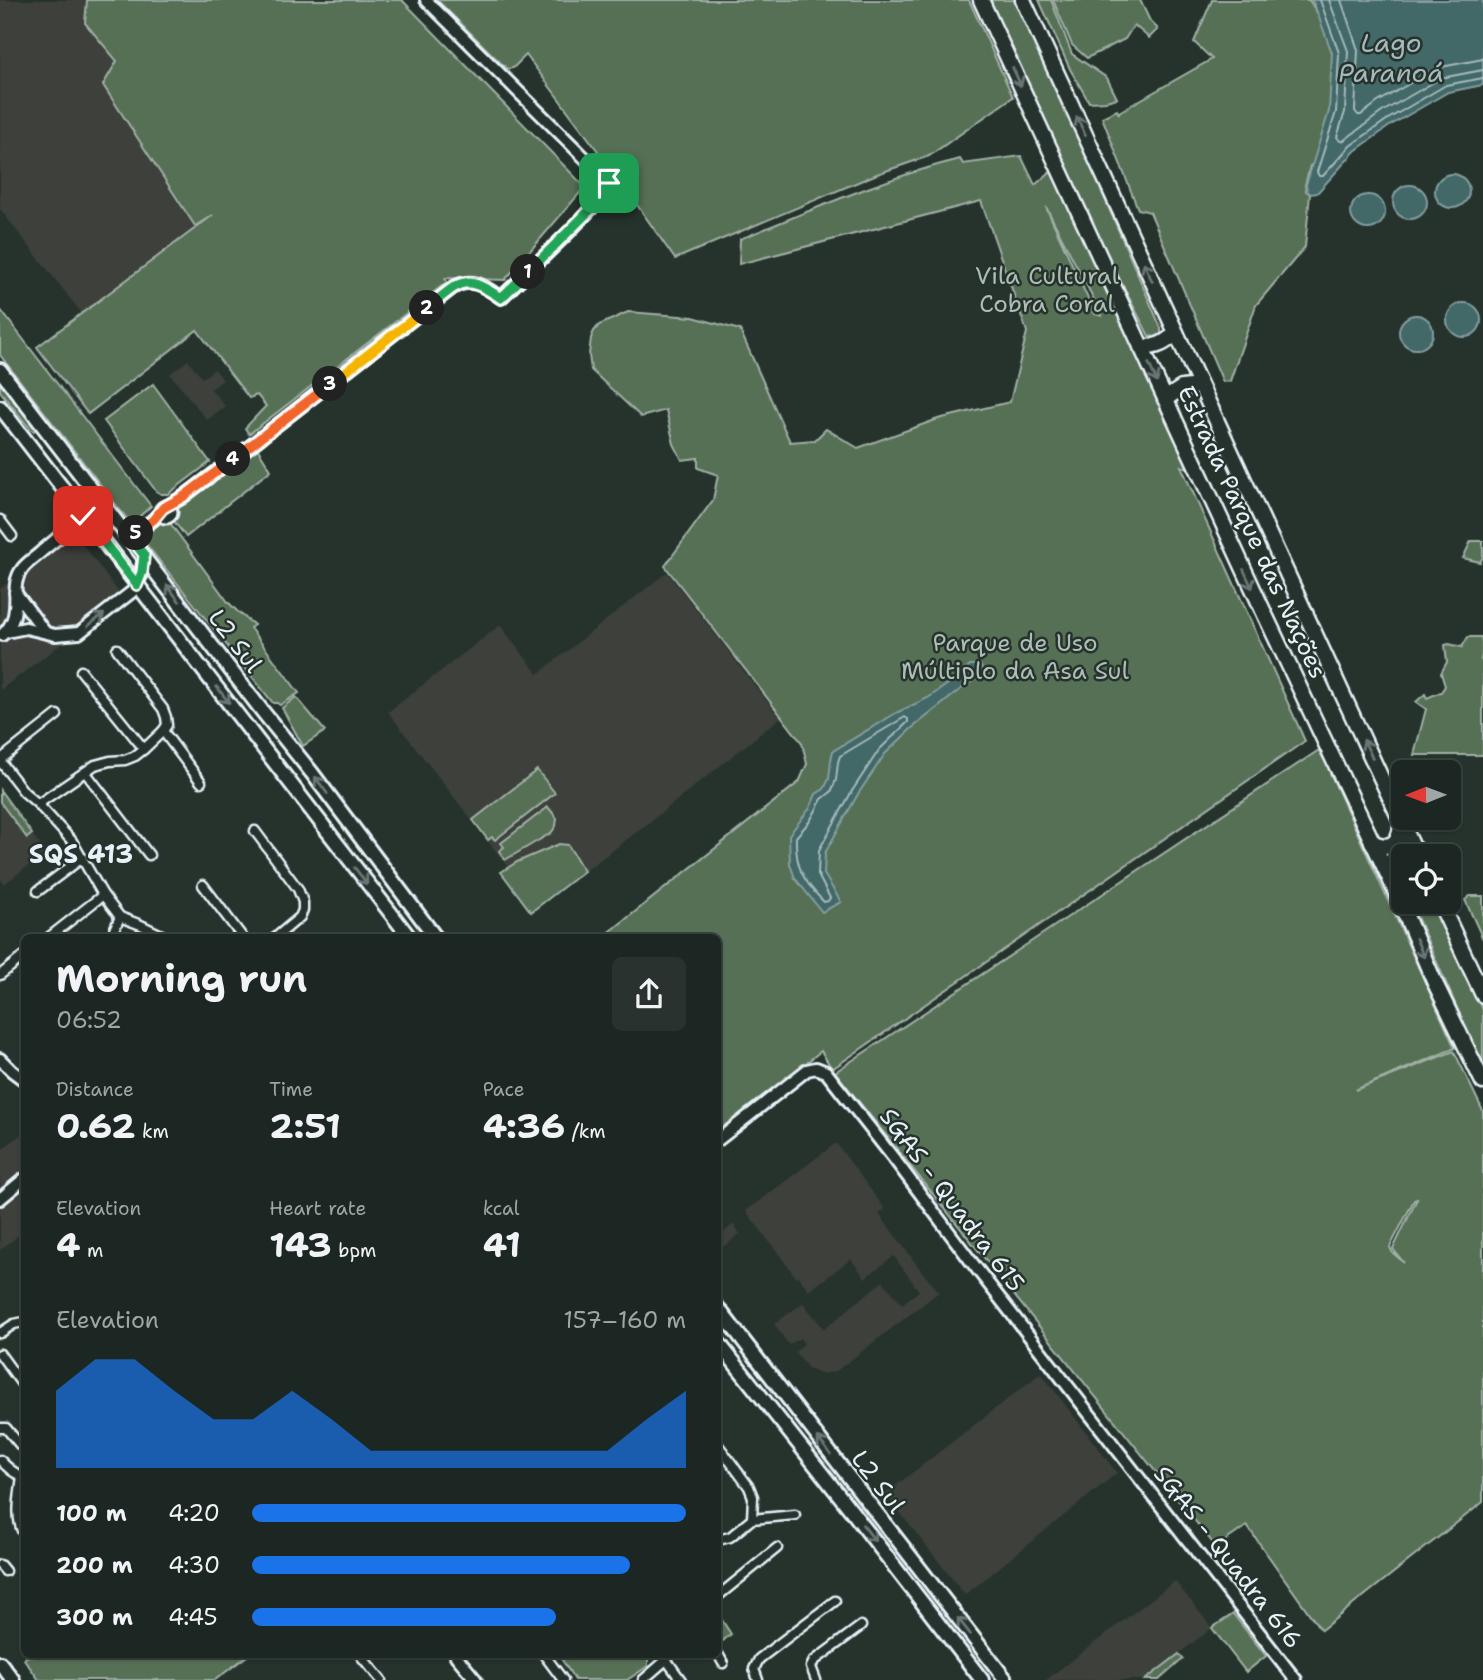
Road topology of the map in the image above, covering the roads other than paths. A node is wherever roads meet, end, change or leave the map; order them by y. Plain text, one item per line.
1 (426, 0) edge
2 (981, 0) edge
3 (1023, 0) edge
4 (1176, 333) junction
5 (1141, 347) junction
6 (0, 370) edge
7 (1200, 386) junction
8 (1165, 399) junction
9 (0, 407) edge
10 (46, 431) junction
11 (30, 446) junction
12 (62, 453) junction
13 (45, 466) junction
14 (83, 516) junction
15 (0, 520) edge
16 (12, 536) dead end
17 (130, 537) junction
18 (144, 555) junction
19 (137, 585) junction
20 (15, 592) junction
21 (200, 629) junction
22 (45, 633) junction
23 (3, 634) edge
24 (181, 642) junction
25 (214, 648) junction
26 (117, 649) dead end
27 (197, 662) junction
28 (81, 670) dead end
29 (57, 715) dead end
30 (163, 731) junction
31 (144, 749) junction
32 (0, 760) edge
33 (86, 772) junction
34 (201, 782) dead end
35 (1391, 799) edge
36 (38, 804) junction
37 (1400, 830) edge
38 (255, 831) dead end
39 (1372, 842) junction
40 (149, 855) dead end
41 (82, 858) junction
42 (1391, 860) edge
43 (1390, 879) junction
44 (203, 885) dead end
45 (38, 891) dead end
46 (103, 895) junction
47 (1445, 914) edge
48 (120, 917) junction
49 (53, 934) edge
50 (114, 934) edge
51 (160, 934) edge
52 (240, 934) edge
53 (280, 934) edge
54 (407, 934) edge
55 (433, 934) edge
56 (21, 958) edge
57 (0, 975) edge
58 (1483, 995) edge
59 (0, 1059) edge
60 (6, 1071) edge
61 (1483, 1082) edge
62 (721, 1138) edge
63 (21, 1182) edge
64 (0, 1199) edge
65 (721, 1312) edge
66 (21, 1323) edge
67 (0, 1333) edge
68 (737, 1334) junction
69 (721, 1343) edge
70 (721, 1346) edge
71 (0, 1354) edge
72 (21, 1383) edge
73 (0, 1428) edge
74 (21, 1446) dead end
75 (721, 1449) edge
76 (1126, 1460) joint
77 (0, 1461) edge
78 (21, 1475) edge
79 (21, 1491) edge
80 (794, 1515) dead end
81 (752, 1519) junction
82 (21, 1528) edge
83 (721, 1540) edge
84 (777, 1548) dead end
85 (721, 1594) edge
86 (835, 1601) dead end
87 (861, 1626) dead end
88 (363, 1658) edge
89 (458, 1658) edge
90 (546, 1658) edge
91 (665, 1658) edge
92 (720, 1658) edge
93 (0, 1663) edge
94 (723, 1663) dead end
95 (13, 1680) edge
96 (381, 1680) edge
97 (476, 1680) edge
98 (563, 1680) edge
99 (643, 1680) edge
100 (681, 1680) edge
101 (758, 1680) edge
102 (816, 1680) edge
103 (982, 1680) edge
104 (1006, 1680) edge
105 (1296, 1680) edge

1 - 17 street
2 -> 5 highway, Estrada Parque das Nações
4 -> 3 highway, Estrada Parque das Nações
4 - 5 highway
4 - 7 highway, Estrada Parque das Nações
5 -> 8 highway, Estrada Parque das Nações
6 - 10 main road, L2 Sul
7 - 8 highway
35 -> 7 highway, Estrada Parque das Nações
8 -> 39 highway, Estrada Parque das Nações
9 - 11 main road, L2 Sul
10 - 11 main road
10 - 12 main road, L2 Sul
11 - 13 main road, L2 Sul
12 - 13 main road
12 - 17 main road, L2 Sul
13 - 14 main road, L2 Sul
14 - 19 main road, L2 Sul
14 - 20 street
15 - 16 street
17 - 18 main road, L2 Sul
18 - 19 street
21 -> 18 main road, L2 Sul
22 -> 19 street
19 - 24 main road, L2 Sul
20 - 22 street
20 - 23 street
21 - 24 main road
21 - 25 main road, L2 Sul
22 - 23 street
24 - 27 main road, L2 Sul
25 - 27 main road
55 -> 25 main road, L2 Sul
26 - 30 street
27 -> 54 main road, L2 Sul
28 - 31 street
29 - 32 street
30 - 31 street
30 - 34 street
31 - 33 street
32 - 36 street
33 - 36 street
33 - 40 street
36 - 41 street
37 - 39 highway
38 - 53 street
39 - 43 highway, Estrada Parque das Nações
41 - 45 street
41 - 46 street
42 - 43 highway
43 -> 61 highway, Estrada Parque das Nações
44 - 52 street
46 - 48 street
46 - 49 street
47 - 58 highway
48 - 50 street
48 - 51 street
56 - 57 street
59 - 60 street
62 - 76 street, SGAS - Quadra 615
63 - 64 street
65 - 68 main road, L2 Sul
66 - 67 street
68 - 69 main road
104 -> 68 main road, L2 Sul
70 -> 103 main road, L2 Sul
71 - 72 street
73 - 74 street
75 - 81 street
76 - 105 street, SGAS - Quadra 616
77 - 78 street
79 - 82 street
80 - 81 street
81 - 83 street
84 - 85 street
86 - 101 street
87 - 102 street
88 - 96 street
89 - 97 street
90 - 98 street
91 - 99 street
91 - 100 street
92 - 94 street
93 - 95 main road

